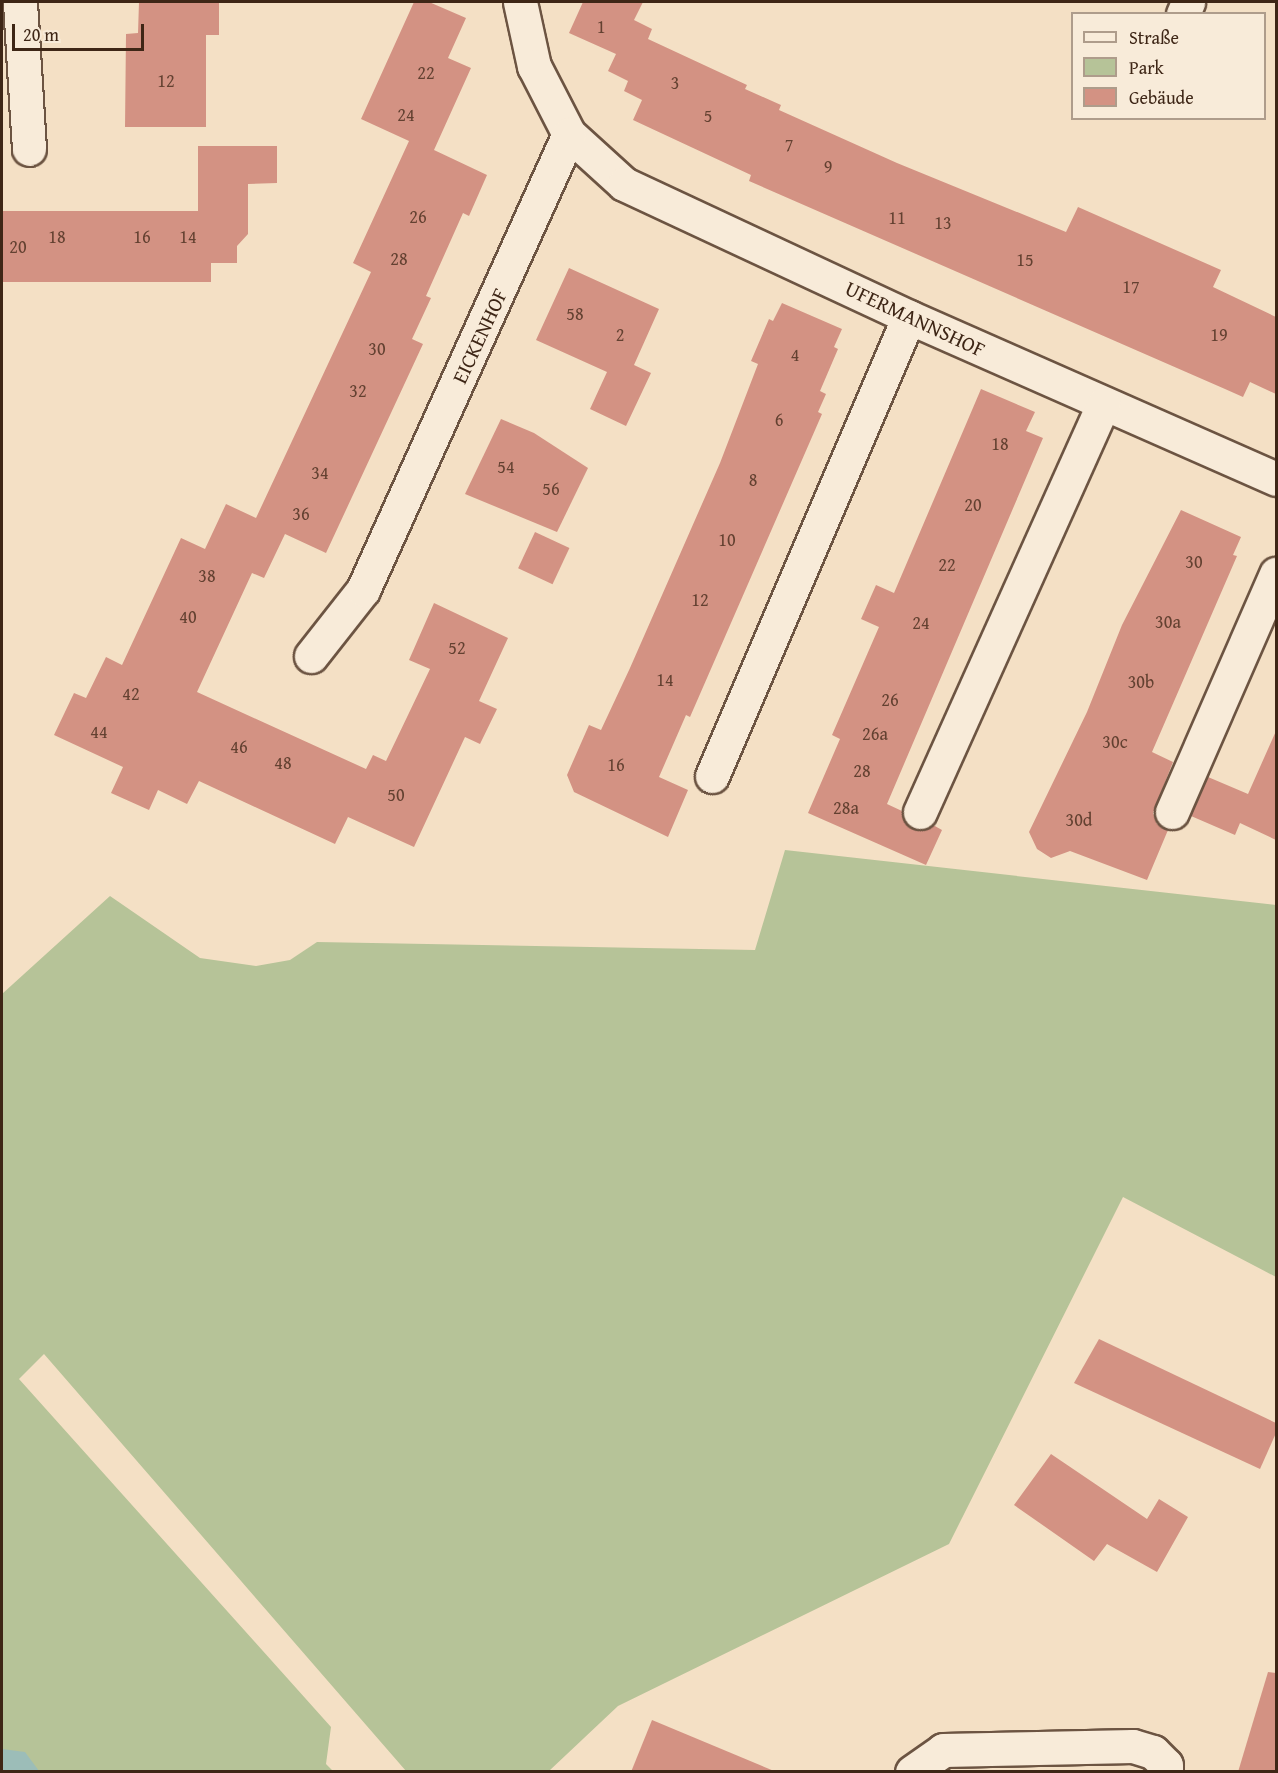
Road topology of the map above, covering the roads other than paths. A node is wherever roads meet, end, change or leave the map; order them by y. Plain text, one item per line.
1 (20, 2) edge
2 (520, 2) edge
3 (569, 134) junction
4 (29, 149) dead end
5 (909, 317) junction
6 (1102, 404) junction
7 (1276, 479) edge
8 (1276, 574) edge
9 (311, 656) dead end
10 (712, 776) dead end
11 (920, 812) dead end
12 (1172, 812) dead end
13 (912, 1772) edge
14 (1166, 1772) edge

1 - 4 street
2 - 3 street
3 - 5 street, UFERMANNSHOF
3 - 9 street, EICKENHOF
5 - 6 street, UFERMANNSHOF
5 - 10 street
6 - 7 street, UFERMANNSHOF
6 - 11 street
8 - 12 street
13 - 14 street

